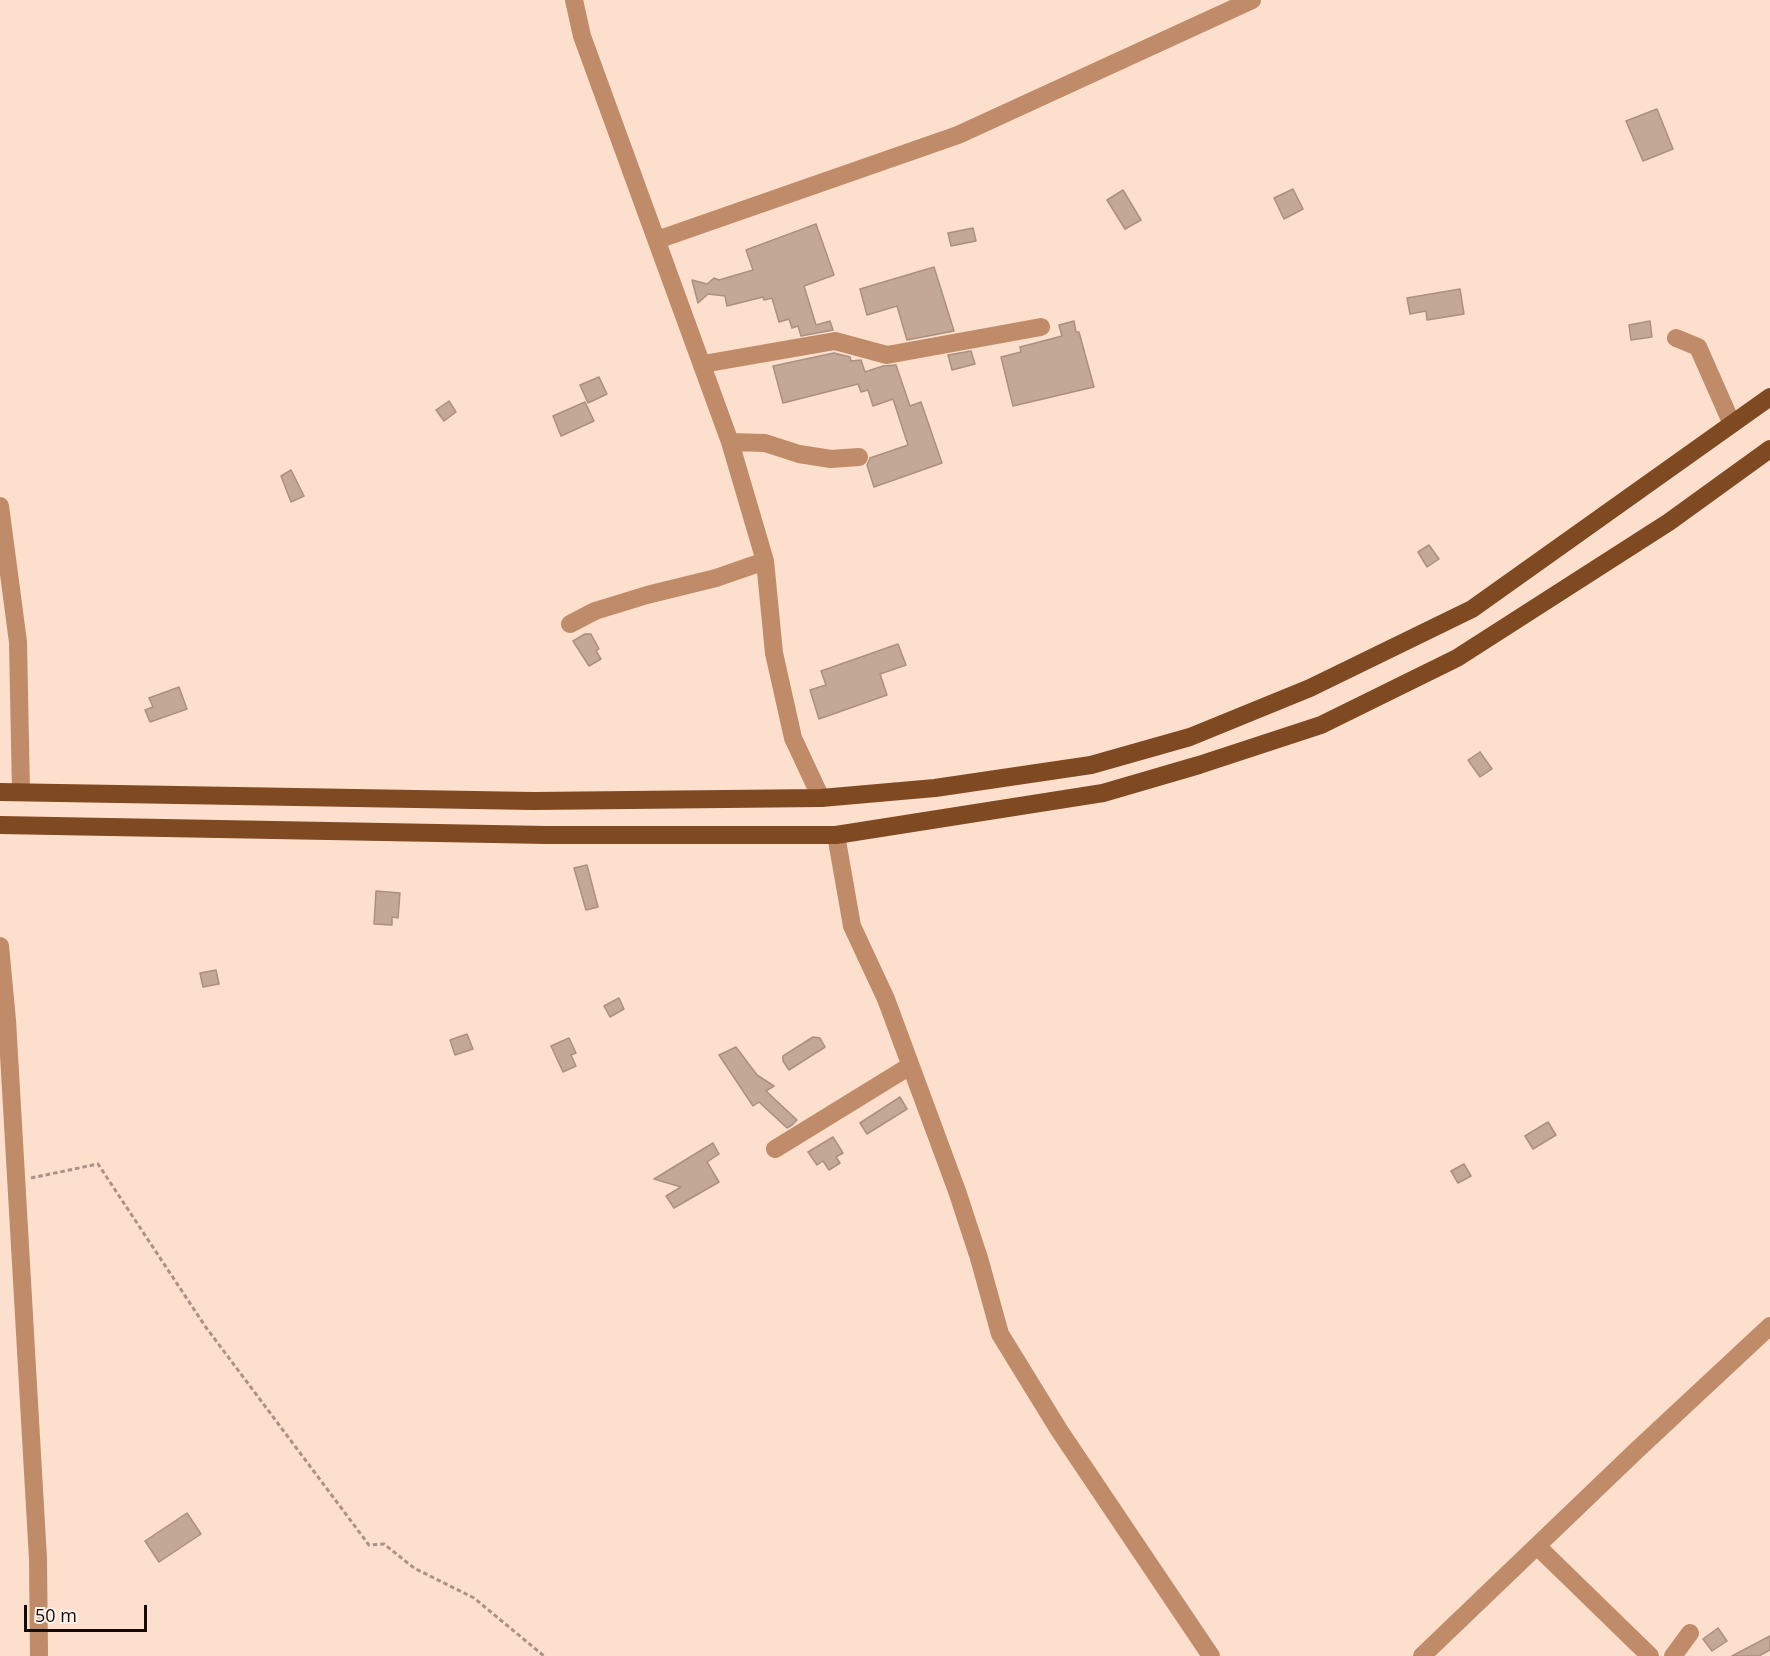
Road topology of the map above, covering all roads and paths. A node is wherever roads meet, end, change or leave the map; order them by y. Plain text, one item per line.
1 (574, 0) edge
2 (1252, 0) edge
3 (657, 240) junction
4 (1041, 327) dead end
5 (1677, 338) dead end
6 (703, 364) junction
7 (1770, 397) edge
8 (1732, 424) junction
9 (730, 442) junction
10 (1770, 449) edge
11 (860, 457) dead end
12 (0, 506) edge
13 (765, 561) junction
14 (570, 624) dead end
15 (0, 792) edge
16 (21, 792) junction
17 (821, 798) junction
18 (0, 825) edge
19 (836, 835) junction
20 (0, 946) edge
21 (910, 1065) junction
22 (775, 1149) dead end
23 (17, 1181) junction
24 (1770, 1326) edge
25 (1537, 1546) junction
26 (1690, 1633) dead end
27 (39, 1656) edge
28 (544, 1656) edge
29 (1211, 1656) edge
30 (1422, 1656) edge
31 (1650, 1656) edge
32 (1672, 1656) edge

1 - 3 street
2 - 3 street
3 - 6 street
4 - 6 street
5 - 8 street
6 - 9 street
7 - 8 main road
8 - 17 main road
9 - 11 street
9 - 13 street
10 - 19 main road
12 - 16 street
13 - 14 street
13 - 17 street
15 - 16 main road
16 - 17 main road
18 - 19 main road
19 - 21 street
20 - 23 street
21 - 22 street
21 - 29 street
23 - 27 street
23 - 28 path
24 - 25 street
25 - 30 street
25 - 31 street
26 - 32 street

